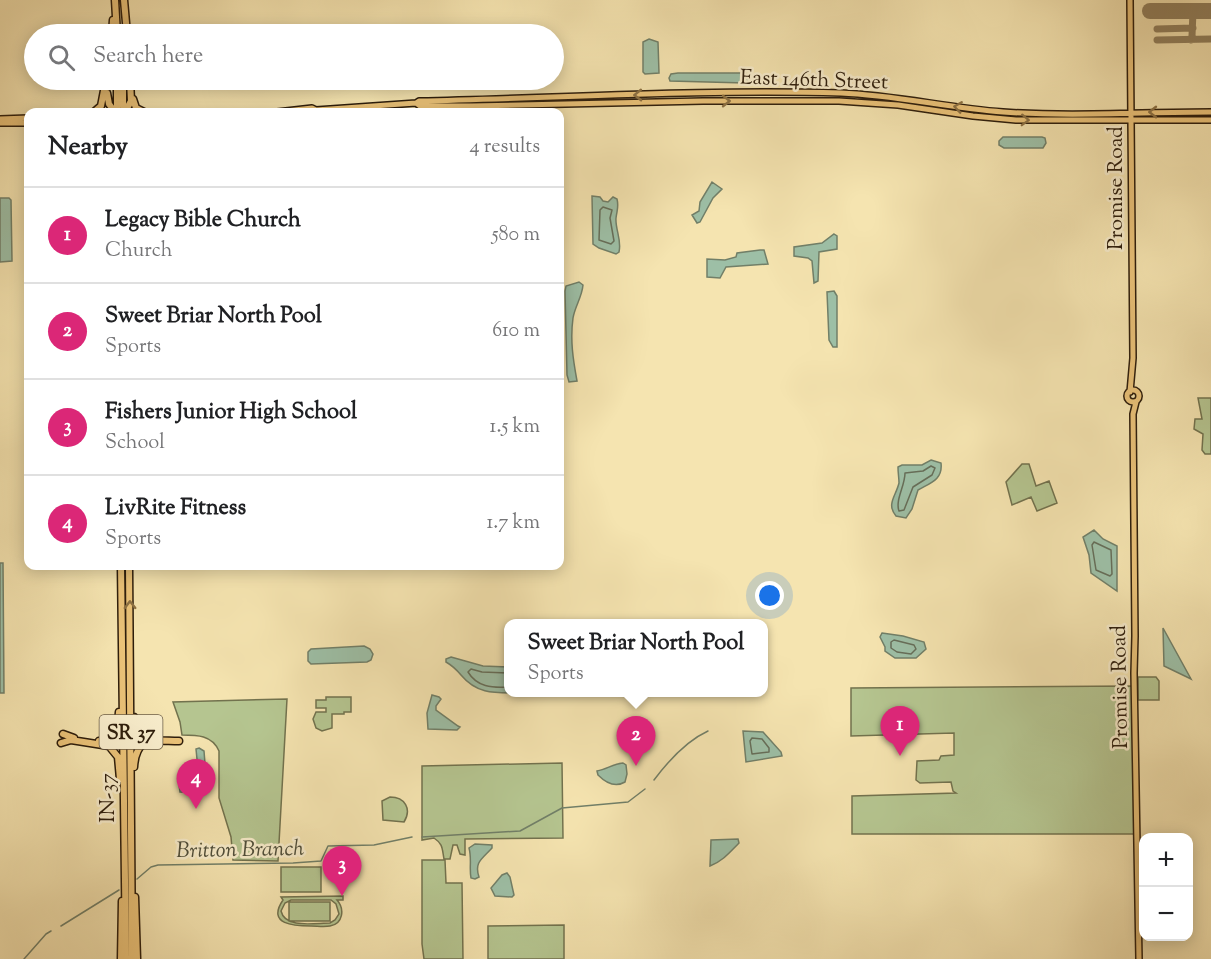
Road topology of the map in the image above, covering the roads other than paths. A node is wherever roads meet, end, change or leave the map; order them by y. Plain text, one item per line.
1 (119, 0) edge
2 (1130, 0) edge
3 (114, 24) edge
4 (118, 24) edge
5 (123, 24) edge
6 (104, 90) edge
7 (106, 90) edge
8 (118, 90) edge
9 (122, 90) edge
10 (131, 90) edge
11 (131, 90) edge
12 (416, 103) junction
13 (99, 108) edge
14 (117, 108) edge
15 (120, 108) edge
16 (120, 108) edge
17 (124, 108) edge
18 (138, 108) edge
19 (353, 108) edge
20 (1211, 112) edge
21 (1131, 113) junction
22 (24, 120) edge
23 (1131, 120) junction
24 (1211, 120) edge
25 (0, 121) edge
26 (1132, 376) junction
27 (1130, 392) junction
28 (1137, 392) junction
29 (1133, 401) junction
30 (121, 570) edge
31 (129, 570) edge
32 (130, 667) junction
33 (122, 669) junction
34 (63, 734) dead end
35 (61, 743) dead end
36 (131, 824) junction
37 (124, 845) junction
38 (124, 864) junction
39 (121, 959) edge
40 (126, 959) edge
41 (134, 959) edge
42 (1139, 959) edge

1 - 3 highway
1 - 4 highway
1 - 5 highway
2 - 21 main road, Promise Road
6 - 13 highway
7 - 14 highway
8 - 15 highway
9 - 16 highway
10 - 17 highway
11 - 18 highway
12 - 19 main road, East 146th Street
21 -> 12 main road, East 146th Street
12 -> 23 main road, East 146th Street
20 -> 21 main road, East 146th Street
21 - 23 main road, Promise Road
22 - 25 main road
23 - 24 main road, East 146th Street
23 - 26 main road, Promise Road
26 - 27 main road, Promise Road
26 - 28 main road, Promise Road
27 - 28 main road
27 - 29 main road, Promise Road
28 - 29 main road
29 - 42 main road, Promise Road
30 - 33 highway, IN-37 / SR 37
32 -> 31 highway, IN-37 / SR 37
32 - 36 highway, IN-37 / SR 37
32 - 36 highway
33 - 34 highway
33 - 37 highway, IN-37 / SR 37
35 - 37 highway
36 - 41 highway, IN-37 / SR 37
37 - 38 highway, IN-37 / SR 37
38 - 39 highway
38 - 40 highway, IN-37 / SR 37

